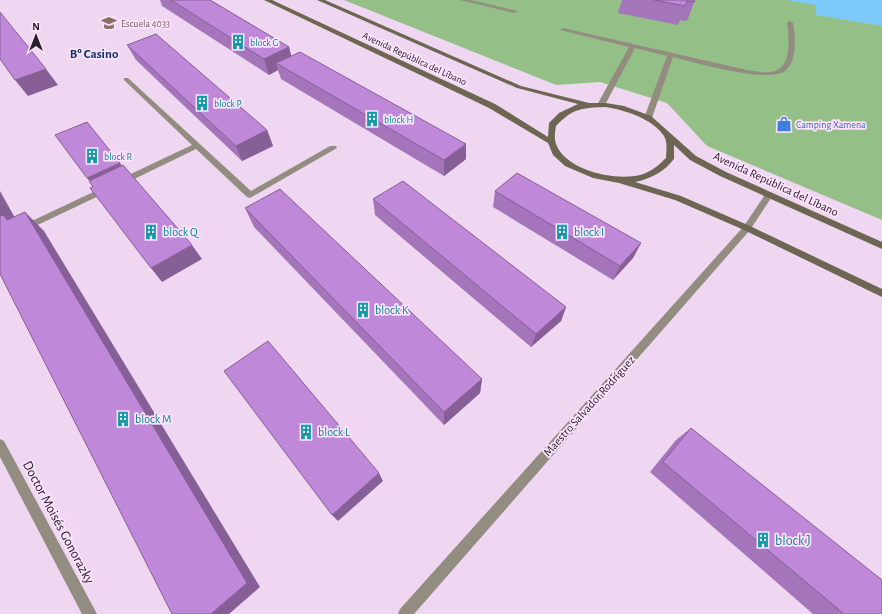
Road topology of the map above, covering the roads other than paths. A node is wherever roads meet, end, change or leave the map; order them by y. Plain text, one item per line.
1 (267, 0) edge
2 (320, 0) edge
3 (463, 0) edge
4 (514, 11) dead end
5 (790, 23) dead end
6 (562, 30) dead end
7 (633, 46) junction
8 (670, 55) junction
9 (126, 79) dead end
10 (588, 104) junction
11 (601, 105) junction
12 (648, 118) junction
13 (666, 134) junction
14 (551, 142) junction
15 (198, 146) junction
16 (333, 148) dead end
17 (620, 180) junction
18 (769, 195) junction
19 (747, 228) junction
20 (0, 240) edge
21 (882, 246) edge
22 (882, 293) edge
23 (0, 445) edge
24 (90, 614) edge
25 (405, 614) edge

1 - 14 street, Avenida República del Líbano
2 - 10 street, Avenida República del Líbano
3 - 4 street
5 - 8 street
6 - 7 street
7 - 8 street
7 - 11 street
8 - 12 street
9 - 15 street
10 - 11 street
10 - 14 street
11 - 12 street
12 - 13 street
13 - 17 street
13 - 18 street, Avenida República del Líbano
14 - 17 street
15 - 16 street
15 - 20 street
17 - 19 street
18 - 19 street, Maestro Salvador Rodríguez
18 - 21 street, Avenida República del Líbano
19 - 22 street
19 - 25 street, Maestro Salvador Rodríguez
23 - 24 street, Doctor Moisés Gonorazky

